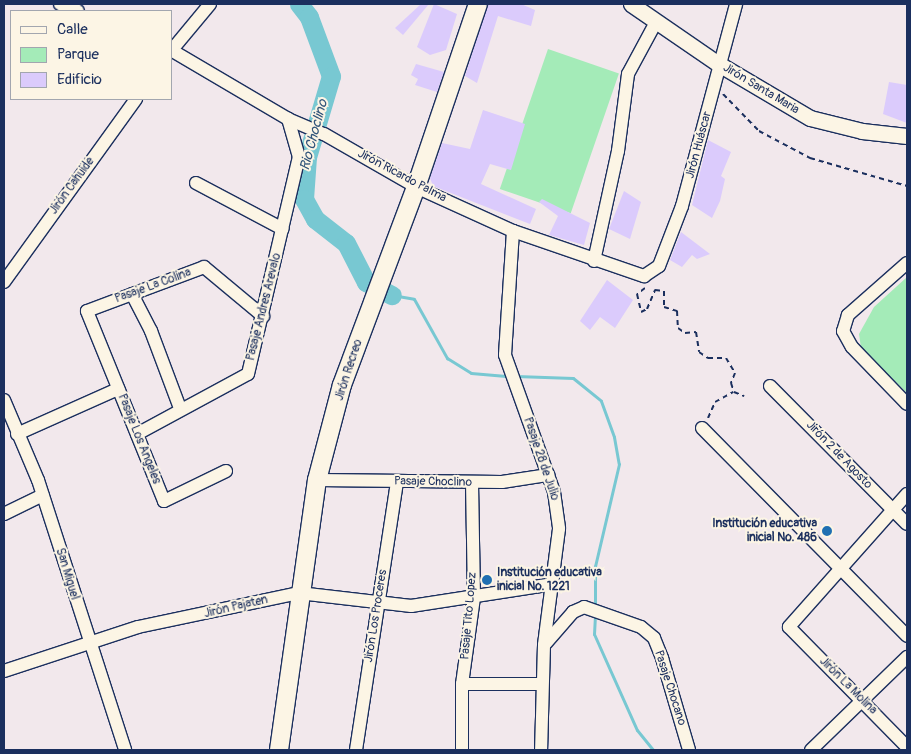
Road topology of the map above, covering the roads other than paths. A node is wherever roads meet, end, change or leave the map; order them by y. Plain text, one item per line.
1 (60, 4) edge
2 (210, 4) edge
3 (478, 4) edge
4 (631, 4) edge
5 (736, 4) edge
6 (75, 10) edge
7 (656, 22) junction
8 (172, 49) edge
9 (172, 51) edge
10 (717, 63) junction
11 (135, 100) edge
12 (288, 119) junction
13 (907, 136) edge
14 (196, 183) dead end
15 (416, 187) junction
16 (283, 229) junction
17 (513, 231) junction
18 (594, 261) junction
19 (907, 262) edge
20 (5, 275) edge
21 (644, 276) joint
22 (132, 294) junction
23 (87, 311) joint
24 (263, 316) junction
25 (770, 386) dead end
26 (118, 389) junction
27 (4, 400) edge
28 (907, 404) edge
29 (180, 408) junction
30 (702, 428) road end
31 (17, 434) junction
32 (137, 434) junction
33 (226, 471) dead end
34 (548, 475) junction
35 (317, 480) junction
36 (397, 482) junction
37 (472, 482) junction
38 (907, 494) edge
39 (43, 496) junction
40 (892, 511) junction
41 (4, 514) edge
42 (907, 524) edge
43 (838, 569) junction
44 (553, 584) junction
45 (299, 593) junction
46 (474, 597) junction
47 (377, 604) junction
48 (907, 636) edge
49 (89, 644) junction
50 (544, 645) junction
51 (907, 657) edge
52 (4, 671) edge
53 (462, 684) junction
54 (542, 684) junction
55 (862, 700) junction
56 (907, 747) edge
57 (125, 750) edge
58 (279, 750) edge
59 (356, 750) edge
60 (462, 750) edge
61 (541, 750) edge
62 (689, 750) edge
63 (811, 750) edge

1 - 6 street
2 - 8 street
3 - 15 main road, Jirón Recreo
4 - 7 street, Jirón Santa Maria
5 - 10 street, Jirón Huáscar
7 - 10 street, Jirón Santa Maria
7 - 18 street
9 - 12 street, Jirón Ricardo Palma
10 - 13 street, Jirón Santa Maria
10 - 21 street, Jirón Huáscar
11 - 20 street, Jirón Cahuide
12 - 15 street, Jirón Ricardo Palma
12 - 16 street, Pasaje Andres Arevalo
14 - 16 street
15 - 17 street, Jirón Ricardo Palma
15 - 35 main road, Jirón Recreo
16 - 24 street, Pasaje Andres Arevalo
17 - 18 street, Jirón Ricardo Palma
17 - 34 street, Pasaje 28 de Julio
18 - 21 street, Jirón Ricardo Palma
19 - 28 street
22 - 23 street, Pasaje La Colina
22 - 24 street, Pasaje La Colina
22 - 29 street
23 - 26 street, Pasaje Los Angeles
24 - 29 street, Pasaje Andres Arevalo
25 - 40 street, Jirón 2 de Agosto
26 - 31 street
26 - 32 street, Pasaje Los Angeles
27 - 31 street, San Miguel
29 - 32 street, Pasaje Andres Arevalo
30 - 43 street
31 - 39 street, San Miguel
32 - 33 street, Pasaje Los Angeles
34 - 37 street, Pasaje Choclino
34 - 44 street, Pasaje 28 de Julio
35 - 36 street, Pasaje Choclino
35 - 45 main road, Jirón Recreo
36 - 37 street, Pasaje Choclino
36 - 47 street, Jirón Los Proceres
37 - 46 street, Pasaje Tito Lopez
38 - 40 street
39 - 41 street
39 - 49 street, San Miguel
40 - 42 street, Jirón 2 de Agosto
40 - 43 street
43 - 48 street
43 - 55 street, Jirón La Molina
44 - 46 street, Jirón Pajaten
44 - 50 street, Pasaje 28 de Julio
45 - 47 street, Jirón Pajaten
45 - 49 street, Jirón Pajaten
45 - 58 main road, Jirón Recreo
46 - 47 street, Jirón Pajaten
46 - 53 street, Pasaje Tito Lopez
47 - 59 street, Jirón Los Proceres
49 - 52 street, Jirón Pajaten
49 - 57 street, San Miguel
50 - 54 street, Pasaje 28 de Julio
50 - 62 street, Pasaje Chocano
51 - 55 street
53 - 54 street
53 - 60 street, Pasaje Tito Lopez
54 - 61 street, Pasaje 28 de Julio
55 - 56 street, Jirón La Molina
55 - 63 street

